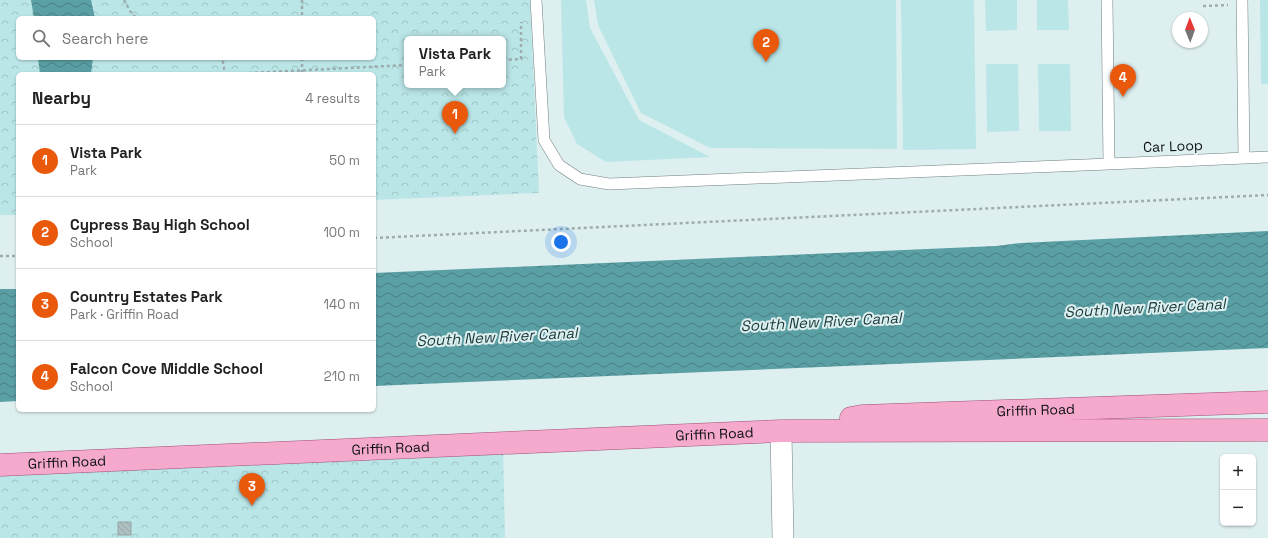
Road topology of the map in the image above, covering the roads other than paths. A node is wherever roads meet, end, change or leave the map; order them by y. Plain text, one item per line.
1 (536, 0) edge
2 (1106, 0) edge
3 (1242, 0) edge
4 (1268, 157) edge
5 (1244, 158) junction
6 (1109, 164) junction
7 (1268, 402) edge
8 (1268, 430) edge
9 (781, 431) junction
10 (0, 465) edge
11 (783, 538) edge

1 - 6 lane, Car Loop
2 - 6 lane
3 - 5 lane
4 - 5 lane, Car Loop
5 - 6 lane, Car Loop
7 - 9 main road, Griffin Road
8 - 9 main road, Griffin Road
9 - 10 main road, Griffin Road
9 - 11 street

